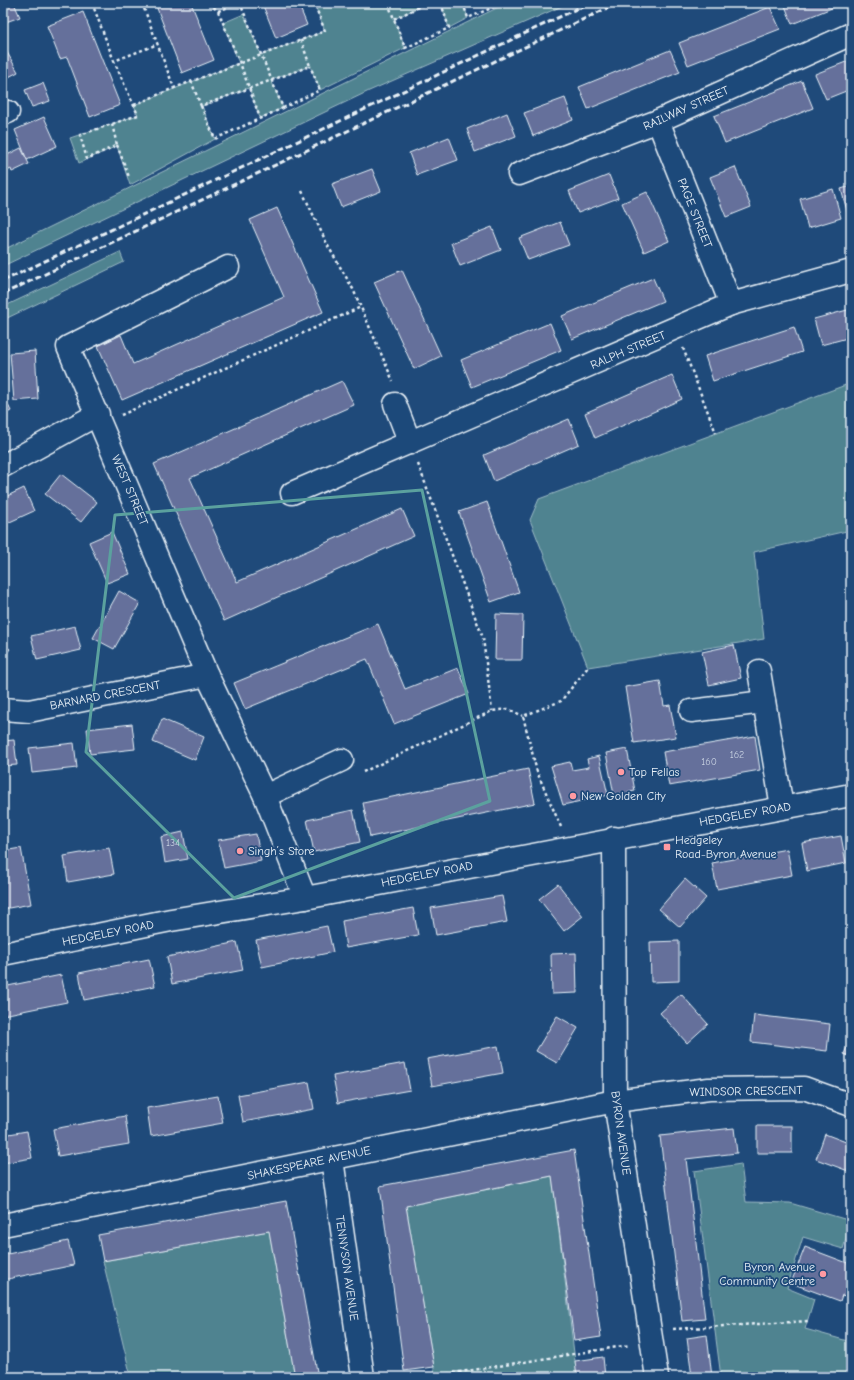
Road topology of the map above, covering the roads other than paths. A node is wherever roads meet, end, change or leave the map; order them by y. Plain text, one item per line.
1 (849, 35) dead end
2 (658, 121) junction
3 (519, 174) dead end
4 (228, 267) dead end
5 (851, 272) edge
6 (731, 304) junction
7 (395, 404) road end
8 (100, 419) junction
9 (410, 443) junction
10 (3, 466) edge
11 (292, 492) dead end
12 (759, 671) dead end
13 (207, 675) junction
14 (764, 702) junction
15 (3, 709) edge
16 (691, 711) dead end
17 (342, 760) road end
18 (851, 795) edge
19 (265, 796) junction
20 (782, 807) junction
21 (614, 838) junction
22 (305, 898) junction
23 (3, 954) edge
24 (615, 1101) junction
25 (851, 1104) edge
26 (332, 1159) junction
27 (3, 1225) edge
28 (363, 1377) edge
29 (657, 1377) edge

1 - 2 street, RAILWAY STREET
2 - 3 street, RAILWAY STREET
2 - 6 street, PAGE STREET
4 - 8 street, WEST STREET
5 - 6 street, RALPH STREET
6 - 9 street, RALPH STREET
7 - 9 street
8 - 10 street
8 - 13 street, WEST STREET
9 - 11 street, RALPH STREET
12 - 14 street
13 - 15 street, BARNARD CRESCENT
13 - 19 street, WEST STREET
14 - 16 street
14 - 20 street
17 - 19 street
18 - 20 street, HEDGELEY ROAD
19 - 22 street, WEST STREET
20 - 21 street, HEDGELEY ROAD
21 - 22 street, HEDGELEY ROAD
21 - 24 street, BYRON AVENUE
22 - 23 street, HEDGELEY ROAD
24 - 25 street, WINDSOR CRESCENT
24 - 26 street, SHAKESPEARE AVENUE
24 - 29 street, BYRON AVENUE
26 - 27 street, SHAKESPEARE AVENUE
26 - 28 street, TENNYSON AVENUE

